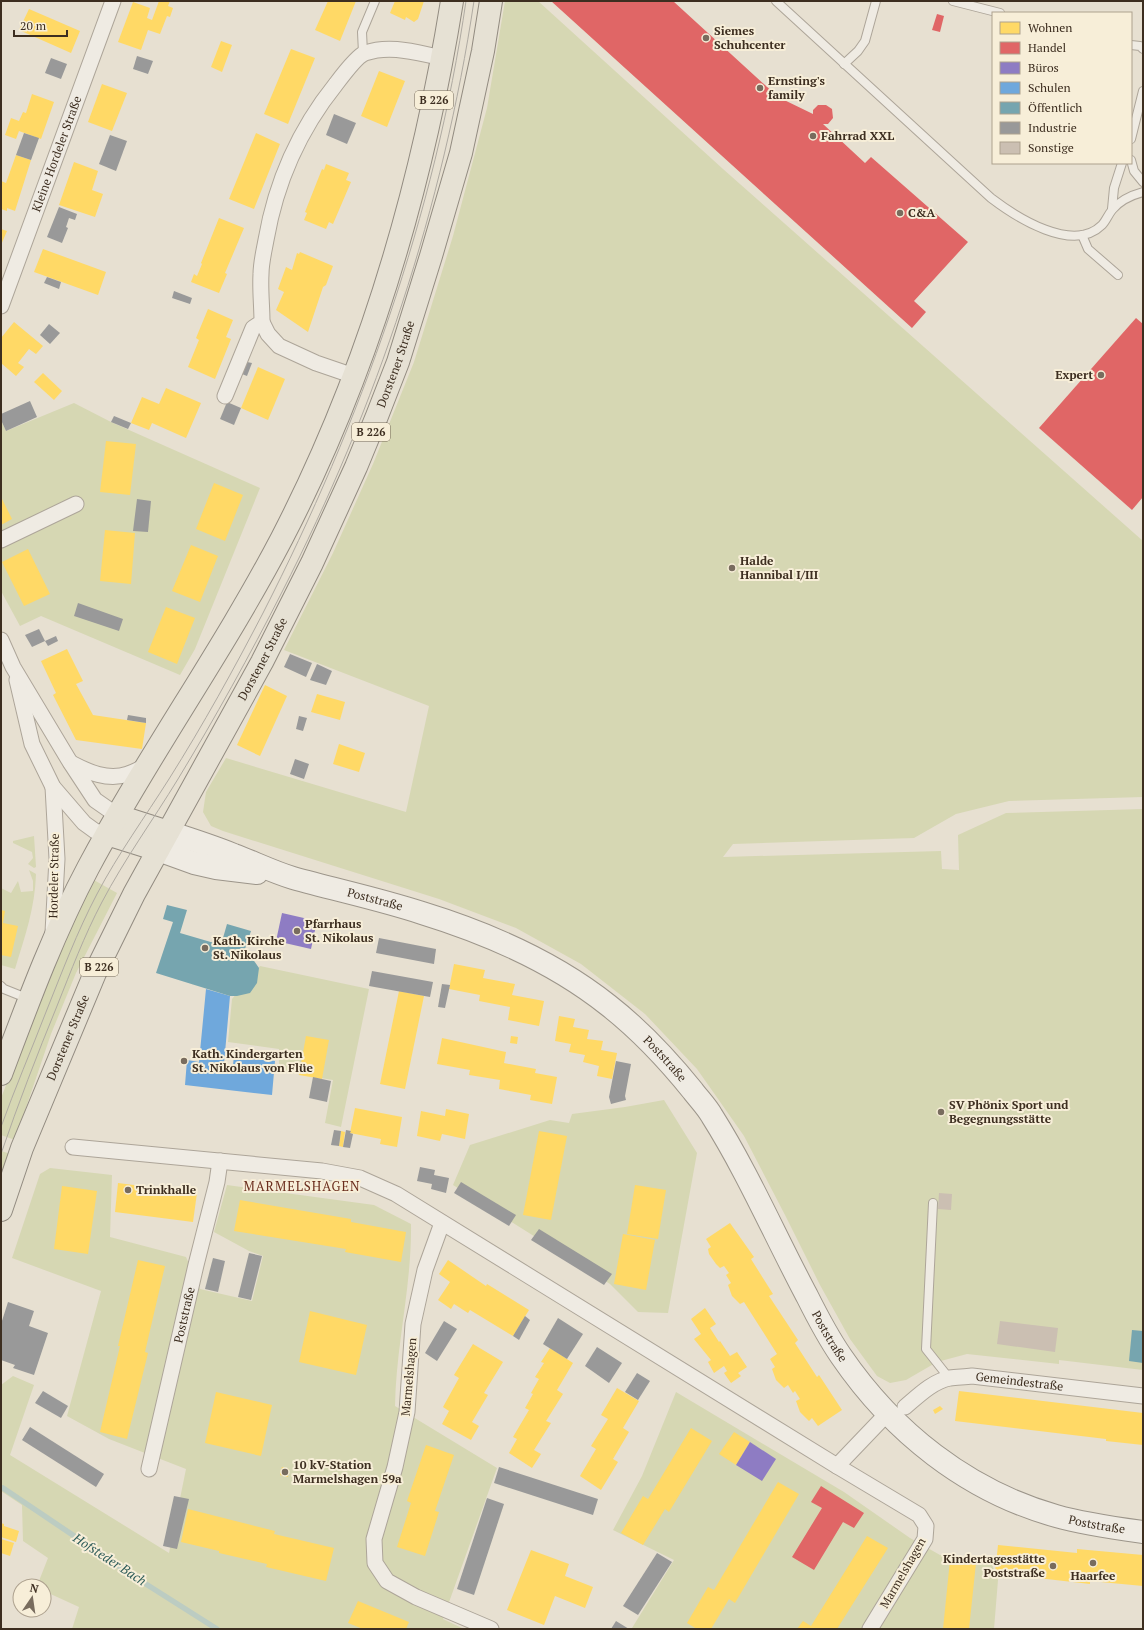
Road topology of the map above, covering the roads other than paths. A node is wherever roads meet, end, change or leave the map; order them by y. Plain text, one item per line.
1 (113, 1) edge
2 (374, 1) edge
3 (452, 1) edge
4 (491, 1) edge
5 (776, 1) edge
6 (876, 1) edge
7 (953, 1) edge
8 (996, 12) edge
9 (1132, 45) edge
10 (1143, 49) edge
11 (363, 53) junction
12 (443, 58) junction
13 (844, 64) junction
14 (1143, 91) edge
15 (1132, 135) edge
16 (1132, 163) edge
17 (1122, 164) edge
18 (1143, 182) edge
19 (1143, 192) edge
20 (1112, 209) junction
21 (1082, 235) junction
22 (1118, 275) dead end
23 (1, 306) edge
24 (262, 322) junction
25 (354, 376) junction
26 (225, 396) dead end
27 (76, 504) dead end
28 (1, 540) edge
29 (1, 640) edge
30 (13, 666) junction
31 (70, 762) junction
32 (148, 764) junction
33 (53, 787) junction
34 (118, 816) junction
35 (107, 834) junction
36 (163, 841) junction
37 (53, 942) junction
38 (1, 986) edge
39 (29, 1000) junction
40 (1, 1074) edge
41 (73, 1147) dead end
42 (220, 1161) junction
43 (933, 1203) dead end
44 (1, 1210) edge
45 (442, 1223) junction
46 (949, 1378) junction
47 (1143, 1396) edge
48 (897, 1411) junction
49 (837, 1466) junction
50 (149, 1469) dead end
51 (1143, 1532) edge
52 (491, 1629) edge
53 (870, 1629) edge

1 - 23 street, Kleine Hordeler Straße
2 - 11 lane
3 - 12 main road, B 226
4 - 36 main road, Dorstener Straße / B 226
5 - 13 lane
6 - 13 lane
7 - 8 lane
9 - 10 lane
11 - 12 street
11 - 24 street
12 - 25 main road, B 226
13 - 21 lane
14 - 15 lane
16 - 18 lane
17 - 20 lane
19 - 20 lane
20 - 21 lane
21 - 22 lane
24 - 25 street
24 - 26 street
25 - 32 main road, B 226
27 - 28 street
29 - 30 street, Hordeler Straße
30 - 31 street, Hordeler Straße
30 - 33 street, Hordeler Straße
31 - 32 street
31 - 34 street, Hordeler Straße
32 - 34 main road, B 226
33 - 35 street, Hordeler Straße
33 - 37 street, Hordeler Straße
34 - 35 main road, B 226
34 - 36 main road
35 - 36 main road
35 - 37 main road, B 226
36 - 44 main road, Dorstener Straße / B 226
36 - 48 street, Poststraße
37 - 39 main road, B 226
38 - 39 lane
39 - 40 main road, B 226
41 - 42 street
42 - 45 street
42 - 50 street, Poststraße
43 - 46 lane
45 - 49 street
45 - 52 street, Marmelshagen
46 - 47 street, Gemeindestraße
46 - 48 street, Gemeindestraße
48 - 49 street
48 - 51 street, Poststraße
49 - 53 street, Marmelshagen

